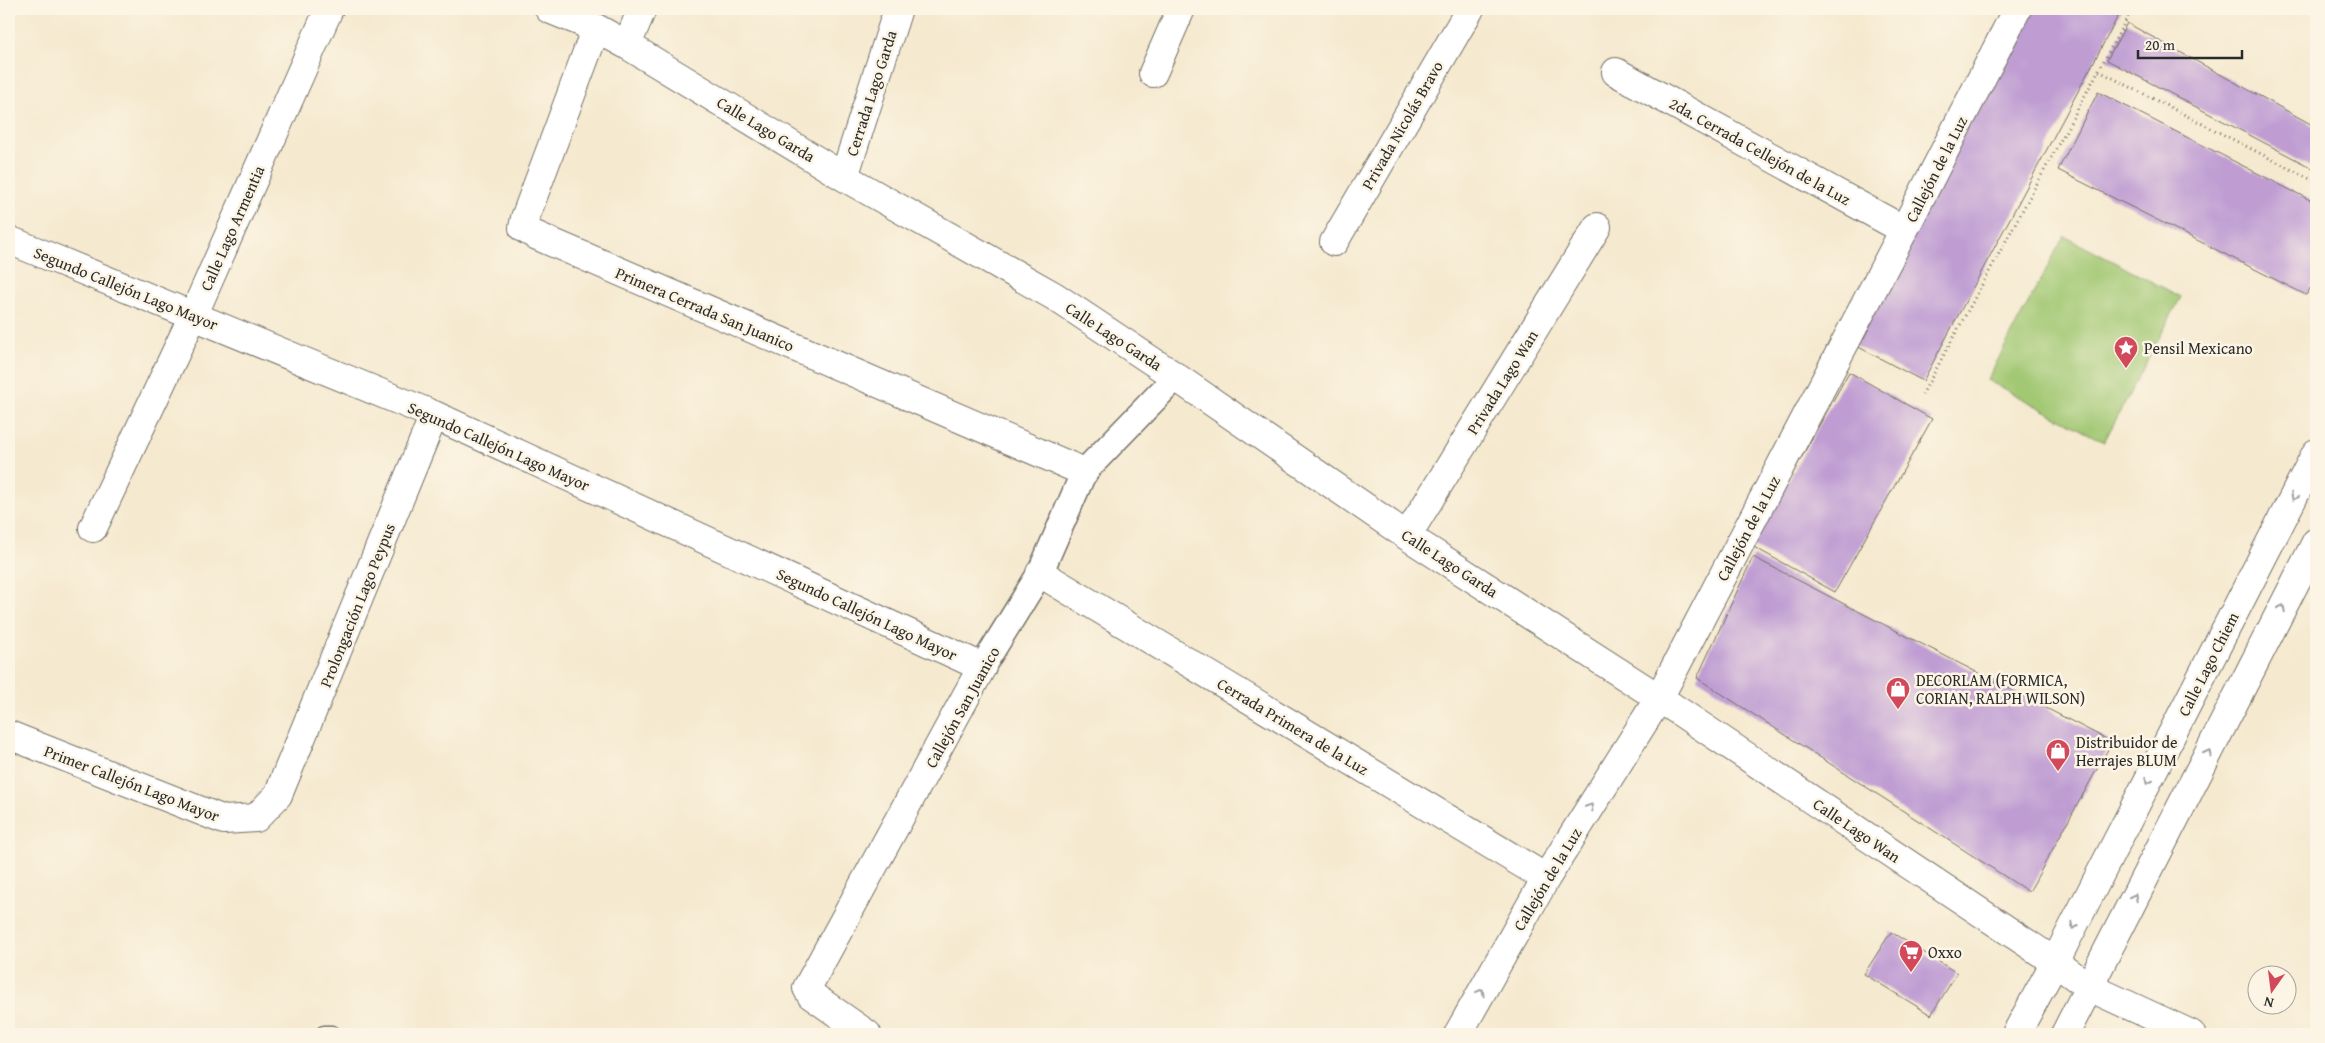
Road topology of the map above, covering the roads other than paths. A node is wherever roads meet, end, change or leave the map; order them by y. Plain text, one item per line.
1 (329, 9) edge
2 (549, 9) edge
3 (642, 9) edge
4 (898, 9) edge
5 (1181, 9) edge
6 (1470, 9) edge
7 (2017, 9) edge
8 (596, 28) junction
9 (627, 45) junction
10 (1616, 72) dead end
11 (1153, 73) dead end
12 (844, 176) junction
13 (1597, 227) dead end
14 (1904, 230) junction
15 (9, 240) edge
16 (1334, 242) dead end
17 (193, 316) junction
18 (1176, 377) junction
19 (434, 415) junction
20 (2316, 453) edge
21 (1084, 472) junction
22 (93, 528) dead end
23 (1407, 536) junction
24 (2316, 542) edge
25 (1040, 573) junction
26 (982, 667) junction
27 (1658, 698) junction
28 (9, 735) edge
29 (278, 795) joint
30 (1546, 878) junction
31 (2055, 962) junction
32 (2088, 987) junction
33 (324, 1034) edge
34 (332, 1034) edge
35 (867, 1034) edge
36 (1458, 1034) edge
37 (2016, 1034) edge
38 (2065, 1034) edge
39 (2190, 1034) edge

1 - 17 street, Calle Lago Armentia
2 - 8 street, Calle Lago Garda
3 - 9 street
4 - 12 street, Cerrada Lago Garda
5 - 11 street
6 - 16 street, Privada Nicolás Bravo
7 - 14 street, Callejón de la Luz
8 - 9 street, Calle Lago Garda
8 - 21 street, Primera Cerrada San Juanico
9 - 12 street, Calle Lago Garda
10 - 14 street, 2da. Cerrada Cellejón de la Luz
12 - 18 street, Calle Lago Garda
13 - 23 street, Privada Lago Wan
14 - 27 street, Callejón de la Luz
15 - 17 street, Segundo Callejón Lago Mayor
17 - 19 street, Segundo Callejón Lago Mayor
17 - 22 street, Calle Lago Armentia
18 - 21 street, Callejón San Juanico
18 - 23 street, Calle Lago Garda
19 - 26 street, Segundo Callejón Lago Mayor
19 - 29 street, Prolongación Lago Peypus
20 -> 31 street, Calle Lago Chiem
21 - 25 street, Callejón San Juanico
23 - 27 street, Calle Lago Garda
32 -> 24 street
25 - 26 street, Callejón San Juanico
25 - 30 street, Cerrada Primera de la Luz
26 - 35 street, Callejón San Juanico
30 -> 27 street, Callejón de la Luz
27 - 31 street, Calle Lago Wan
28 - 29 street, Primer Callejón Lago Mayor
36 -> 30 street, Callejón de la Luz
31 - 32 street, Calle Lago Wan
31 - 37 street, Calle Lago Chiem
32 - 38 street
32 - 39 street, Calle Lago Wan
33 - 34 lane

